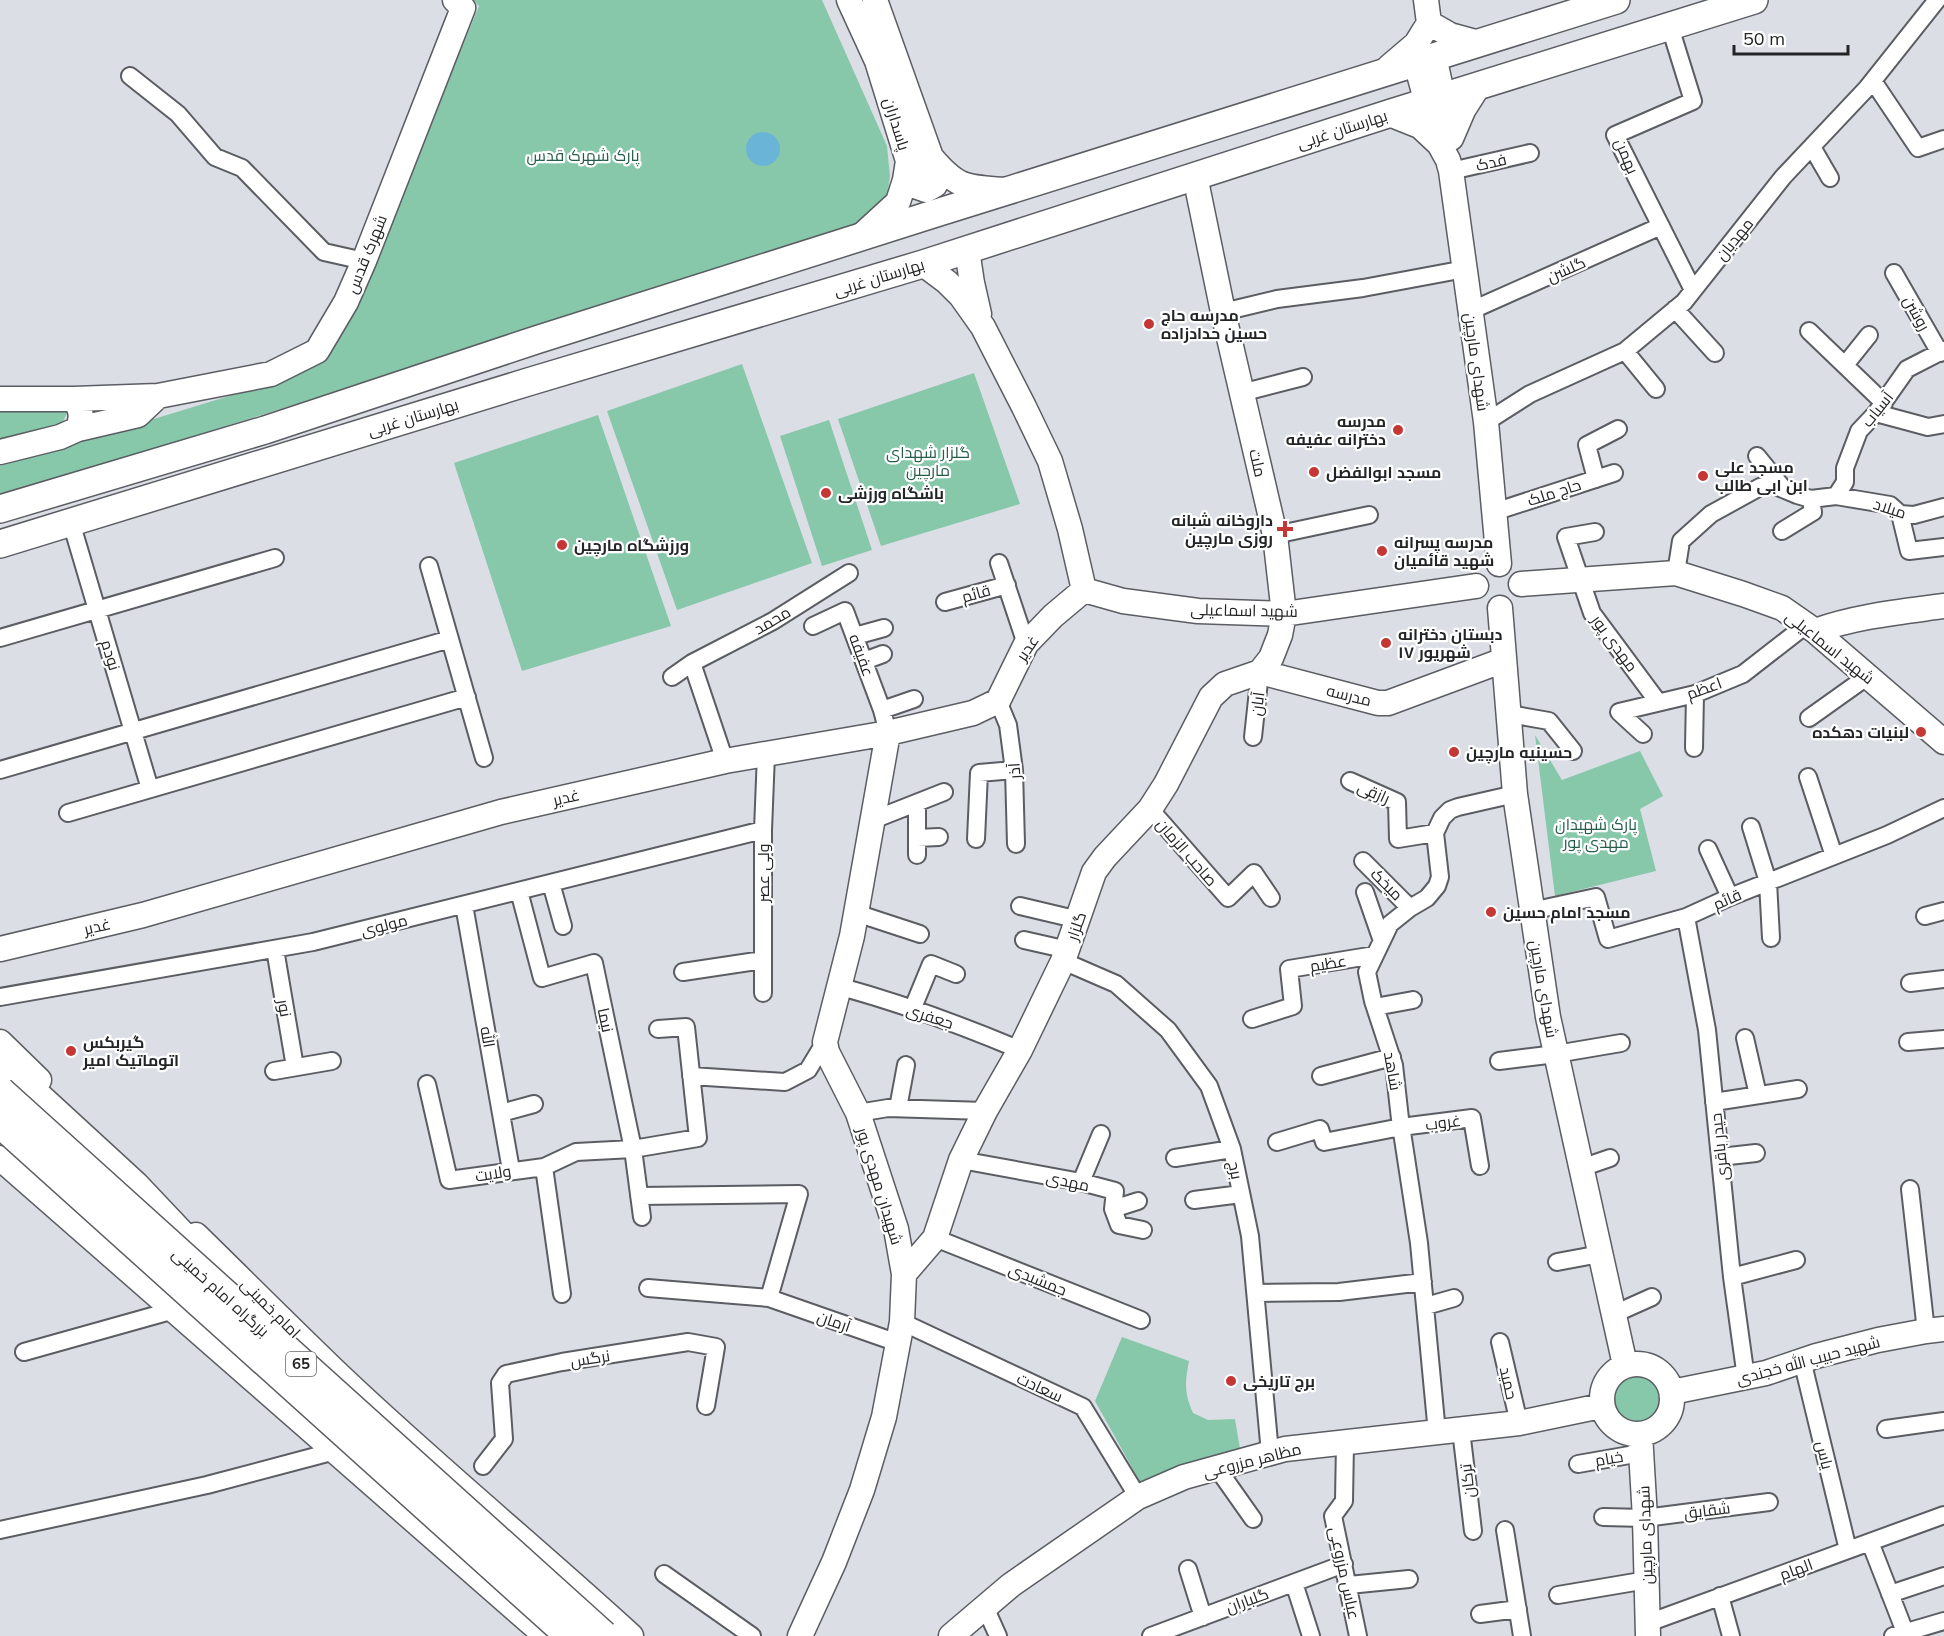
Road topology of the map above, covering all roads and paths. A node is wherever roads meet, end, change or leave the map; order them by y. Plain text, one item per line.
1 (455, 0) edge
2 (849, 0) edge
3 (875, 0) edge
4 (1616, 0) edge
5 (1754, 0) edge
6 (1937, 0) edge
7 (1427, 11) edge
8 (1670, 27) junction
9 (1479, 43) junction
10 (1425, 59) junction
11 (1379, 74) junction
12 (130, 76) dead end
13 (1873, 81) junction
14 (1476, 87) junction
15 (1435, 101) junction
16 (1391, 113) junction
17 (1944, 139) edge
18 (1812, 147) junction
19 (1447, 152) junction
20 (1530, 153) dead end
21 (920, 159) junction
22 (1195, 176) junction
23 (1830, 178) dead end
24 (1008, 190) junction
25 (1661, 226) junction
26 (859, 238) junction
27 (967, 250) junction
28 (364, 261) junction
29 (923, 264) junction
30 (1465, 269) junction
31 (1894, 273) dead end
32 (1693, 290) junction
33 (1675, 309) junction
34 (1470, 311) junction
35 (1223, 312) junction
36 (983, 327) junction
37 (1809, 331) dead end
38 (1869, 336) dead end
39 (536, 340) junction
40 (1625, 351) junction
41 (1942, 351) edge
42 (1715, 353) dead end
43 (1845, 365) junction
44 (547, 376) junction
45 (1303, 377) dead end
46 (1656, 389) dead end
47 (1241, 393) junction
48 (158, 396) junction
49 (0, 399) edge
50 (74, 399) junction
51 (1880, 408) junction
52 (1486, 422) junction
53 (1944, 424) edge
54 (78, 429) junction
55 (1618, 429) dead end
56 (0, 452) edge
57 (1758, 456) dead end
58 (1614, 473) dead end
59 (1596, 479) junction
60 (1783, 488) junction
61 (1836, 496) junction
62 (1811, 499) junction
63 (1944, 507) edge
64 (0, 509) edge
65 (1494, 512) junction
66 (1900, 514) junction
67 (1369, 515) dead end
68 (71, 522) junction
69 (1782, 531) dead end
70 (1595, 532) dead end
71 (1275, 536) junction
72 (0, 544) edge
73 (1944, 546) edge
74 (275, 558) dead end
75 (999, 563) dead end
76 (1499, 564) junction
77 (429, 566) dead end
78 (849, 573) dead end
79 (1676, 573) junction
80 (1582, 579) junction
81 (1521, 584) junction
82 (1007, 585) junction
83 (1476, 586) junction
84 (1084, 590) junction
85 (945, 602) dead end
86 (1944, 606) edge
87 (1500, 608) junction
88 (97, 609) junction
89 (1284, 614) junction
90 (813, 626) dead end
91 (884, 628) dead end
92 (1811, 628) junction
93 (855, 636) junction
94 (0, 638) edge
95 (450, 639) junction
96 (1026, 645) junction
97 (883, 654) dead end
98 (1504, 660) junction
99 (864, 661) junction
100 (692, 663) junction
101 (1260, 672) junction
102 (1868, 676) junction
103 (672, 677) dead end
104 (1695, 694) junction
105 (467, 697) junction
106 (914, 699) dead end
107 (998, 701) junction
108 (1658, 702) junction
109 (1509, 714) junction
110 (1809, 717) dead end
111 (885, 722) junction
112 (133, 731) junction
113 (1642, 734) dead end
114 (1942, 734) edge
115 (1253, 737) dead end
116 (1694, 748) dead end
117 (1573, 750) dead end
118 (766, 754) junction
119 (484, 758) dead end
120 (725, 761) junction
121 (0, 770) edge
122 (1014, 770) junction
123 (1808, 777) dead end
124 (1350, 781) dead end
125 (150, 789) junction
126 (944, 792) dead end
127 (1515, 794) junction
128 (917, 803) junction
129 (1944, 808) edge
130 (1150, 809) junction
131 (68, 813) dead end
132 (873, 819) junction
133 (1751, 827) dead end
134 (763, 830) junction
135 (1435, 833) junction
136 (939, 837) dead end
137 (976, 839) dead end
138 (1016, 844) dead end
139 (1708, 849) dead end
140 (1834, 856) junction
141 (1363, 861) dead end
142 (1768, 882) junction
143 (550, 883) junction
144 (519, 891) junction
145 (1365, 892) dead end
146 (1730, 897) junction
147 (1271, 898) dead end
148 (464, 905) junction
149 (1020, 906) dead end
150 (1410, 908) junction
151 (1531, 911) junction
152 (1944, 911) edge
153 (856, 913) junction
154 (1925, 916) dead end
155 (1686, 917) junction
156 (1079, 920) junction
157 (563, 926) dead end
158 (920, 934) dead end
159 (1771, 938) dead end
160 (1024, 940) dead end
161 (1378, 948) junction
162 (0, 949) edge
163 (275, 949) junction
164 (1066, 956) junction
165 (763, 960) junction
166 (683, 972) dead end
167 (956, 974) dead end
168 (1944, 979) edge
169 (1910, 983) dead end
170 (838, 986) junction
171 (764, 993) dead end
172 (0, 997) edge
173 (1413, 1000) dead end
174 (1375, 1007) junction
175 (912, 1010) junction
176 (1252, 1019) dead end
177 (658, 1029) dead end
178 (1745, 1038) dead end
179 (1944, 1039) edge
180 (0, 1042) edge
181 (825, 1042) junction
182 (1908, 1042) dead end
183 (1621, 1043) dead end
184 (1020, 1050) junction
185 (1556, 1054) junction
186 (1392, 1057) junction
187 (332, 1060) dead end
188 (1499, 1061) dead end
189 (0, 1063) edge
190 (906, 1065) dead end
191 (295, 1067) junction
192 (274, 1071) dead end
193 (691, 1076) junction
194 (1321, 1076) dead end
195 (427, 1084) dead end
196 (1798, 1089) dead end
197 (0, 1092) edge
198 (1758, 1095) junction
199 (1714, 1102) junction
200 (534, 1104) dead end
201 (898, 1108) junction
202 (985, 1111) junction
203 (501, 1113) junction
204 (858, 1113) junction
205 (0, 1122) edge
206 (1401, 1127) junction
207 (0, 1133) edge
208 (1101, 1134) dead end
209 (1277, 1142) dead end
210 (633, 1149) junction
211 (1232, 1149) junction
212 (1756, 1153) dead end
213 (1720, 1157) junction
214 (1175, 1158) dead end
215 (1610, 1158) dead end
216 (961, 1161) junction
217 (6, 1165) edge
218 (1480, 1166) dead end
219 (544, 1167) junction
220 (1581, 1168) junction
221 (511, 1170) junction
222 (1081, 1182) junction
223 (1910, 1189) dead end
224 (1241, 1194) junction
225 (639, 1197) junction
226 (1194, 1200) dead end
227 (1137, 1201) dead end
228 (1113, 1209) junction
229 (642, 1217) dead end
230 (1143, 1230) dead end
231 (935, 1238) junction
232 (1600, 1254) junction
233 (1796, 1260) dead end
234 (1557, 1262) dead end
235 (904, 1274) junction
236 (1732, 1277) junction
237 (1423, 1282) junction
238 (648, 1288) dead end
239 (1257, 1293) junction
240 (562, 1294) dead end
241 (1652, 1297) dead end
242 (769, 1298) junction
243 (1454, 1299) dead end
244 (1426, 1306) junction
245 (174, 1310) junction
246 (1614, 1314) junction
247 (1141, 1320) dead end
248 (1935, 1330) edge
249 (900, 1333) junction
250 (1500, 1342) dead end
251 (24, 1352) dead end
252 (1802, 1360) junction
253 (1625, 1365) junction
254 (1746, 1378) junction
255 (305, 1382) junction
256 (1672, 1392) junction
257 (706, 1406) dead end
258 (1601, 1406) junction
259 (1944, 1421) edge
260 (1519, 1423) junction
261 (1886, 1429) dead end
262 (1461, 1430) junction
263 (1437, 1433) junction
264 (1345, 1443) junction
265 (1640, 1443) junction
266 (336, 1451) junction
267 (1270, 1453) junction
268 (1578, 1464) dead end
269 (483, 1466) dead end
270 (1217, 1468) junction
271 (1138, 1497) junction
272 (1769, 1502) dead end
273 (1944, 1515) edge
274 (1603, 1517) dead end
275 (1645, 1518) junction
276 (1253, 1519) dead end
277 (0, 1530) edge
278 (1505, 1530) dead end
279 (1473, 1531) dead end
280 (1870, 1542) junction
281 (529, 1546) junction
282 (1848, 1550) junction
283 (1344, 1564) junction
284 (1188, 1569) dead end
285 (664, 1574) dead end
286 (1944, 1576) edge
287 (1409, 1578) dead end
288 (1647, 1580) junction
289 (1294, 1582) junction
290 (1349, 1585) junction
291 (491, 1587) junction
292 (1890, 1594) junction
293 (1558, 1595) dead end
294 (1720, 1596) junction
295 (986, 1607) junction
296 (1518, 1609) junction
297 (1480, 1614) dead end
298 (1203, 1617) junction
299 (1944, 1621) edge
300 (1648, 1630) edge
301 (1899, 1634) edge
302 (546, 1636) edge
303 (571, 1636) edge
304 (603, 1636) edge
305 (631, 1636) edge
306 (752, 1636) edge
307 (800, 1636) edge
308 (951, 1636) edge
309 (998, 1636) edge
310 (1151, 1636) edge
311 (1311, 1636) edge
312 (1358, 1636) edge
313 (1522, 1636) edge
314 (1731, 1636) edge

1 - 28 street, شهرک قدس
2 - 21 street, پاسداران
3 - 21 street, پاسداران
4 - 9 main road, بهارستان غربی
5 - 8 main road, بهارستان غربی
6 - 13 street, مهدیان
7 - 9 street
7 - 11 street
8 - 14 main road, بهارستان غربی
8 - 25 street, بهمن
9 - 10 main road, بهارستان غربی
10 - 11 main road, بهارستان غربی
10 - 15 street, شهدای مارچین
11 - 24 main road, بهارستان غربی
12 - 28 street
13 - 17 street
13 - 18 street, مهدیان
14 - 15 main road, بهارستان غربی
14 - 19 main road
15 - 16 main road, بهارستان غربی
15 - 19 street, شهدای مارچین
16 - 19 main road
16 - 22 main road, بهارستان غربی
18 - 23 street
18 - 32 street, مهدیان
19 - 20 street, فدک
19 - 30 street, شهدای مارچین
21 - 24 street, پاسداران
21 - 26 street, پاسداران
22 - 27 main road, بهارستان غربی
22 - 35 street, ملت
24 - 26 main road, بهارستان غربی
25 - 32 street, بهمن
25 - 34 street, گلشن
26 - 39 main road, بهارستان غربی
27 - 29 main road, بهارستان غربی
27 - 36 street
28 - 48 street, شهرک قدس
29 - 36 street
29 - 44 main road, بهارستان غربی
30 - 34 street, شهدای مارچین
30 - 35 street
31 - 41 street, روشن
32 - 33 street, مهدیان
33 - 40 street, مهدیان
33 - 42 street
34 - 52 street, شهدای مارچین
35 - 47 street, ملت
36 - 84 street
37 - 43 street
38 - 43 street
39 - 44 main road
39 - 64 main road, بهارستان غربی
40 - 46 street
40 - 52 street, مهدیان
41 - 51 street, آسیاب
43 - 51 street
44 - 68 main road, بهارستان غربی
45 - 47 street
47 - 71 street, ملت
48 - 50 street, شهرک قدس
48 - 54 street
49 - 50 street
50 - 54 street
51 - 53 street
51 - 61 street, آسیاب
52 - 65 street, شهدای مارچین
54 - 56 street
55 - 59 street
57 - 60 street
58 - 59 street, حاج ملک
59 - 65 street, حاج ملک
60 - 62 street
60 - 79 street
61 - 62 street
61 - 66 street, میلاد
62 - 69 street
63 - 66 street, میلاد
65 - 76 street, شهدای مارچین
66 - 73 street
67 - 71 street
68 - 72 main road, بهارستان غربی
68 - 88 street, نودم
70 - 80 street, مهدی پور
71 - 89 street, ملت
74 - 88 street
75 - 82 street, قائم
76 - 81 street
76 - 83 street
77 - 95 street
78 - 100 street, محمد
79 - 80 street, شهید اسماعیلی
79 - 92 street, شهید اسماعیلی
80 - 81 street, شهید اسماعیلی
80 - 108 street, مهدی پور
81 - 87 street
82 - 85 street, قائم
82 - 96 street, قائم
83 - 87 street
83 - 89 street, شهید اسماعیلی
84 - 89 street, شهید اسماعیلی
84 - 96 street, غدیر
86 - 92 street
87 - 98 street, شهدای مارچین
88 - 94 street
88 - 112 street, نودم
89 - 101 street
90 - 93 street, عفیفه
91 - 93 street
92 - 102 street, شهید اسماعیلی
92 - 104 street, اعظم
93 - 99 street, عفیفه
95 - 105 street
95 - 112 street
96 - 107 street, غدیر
97 - 99 street
98 - 101 street, مدرسه
98 - 109 street, شهدای مارچین
99 - 111 street, عفیفه
100 - 103 street, محمد
100 - 120 street
101 - 115 street, آبان
101 - 130 street, گلزار
102 - 110 street
102 - 114 street, شهید اسماعیلی
104 - 108 street, اعظم
104 - 116 street
105 - 119 street
105 - 125 street
106 - 111 street
107 - 111 street, غدیر
107 - 122 street, آذر
108 - 113 street, اعظم
109 - 117 street
109 - 127 street, شهدای مارچین
111 - 118 street, غدیر
111 - 132 street
112 - 121 street
112 - 125 street, نودم
118 - 120 street, غدیر
118 - 134 street, ولی عصر
120 - 162 street, غدیر
122 - 137 street
122 - 138 street, آذر
123 - 140 street
124 - 135 street, رازقی
125 - 131 street
126 - 128 street
127 - 135 street
127 - 151 street, شهدای مارچین
128 - 132 street
128 - 136 street
129 - 140 street, قائم
130 - 147 street, صاحب الزمان
130 - 156 street, گلزار
132 - 153 street
133 - 142 street
134 - 143 street, مولوی
134 - 165 street, ولی عصر
135 - 150 street, شاهد
139 - 146 street
140 - 142 street, قائم
141 - 150 street, میخک
142 - 146 street, قائم
142 - 159 street
143 - 144 street, مولوی
143 - 157 street
144 - 148 street, مولوی
144 - 210 street, نیما
145 - 161 street
146 - 155 street, قائم
148 - 163 street, مولوی
148 - 203 street, الله
149 - 156 street
150 - 161 street, شاهد
151 - 155 street, قائم
151 - 185 street, شهدای مارچین
152 - 154 street
153 - 158 street
153 - 170 street
155 - 199 street, حیدر باقری
156 - 164 street, گلزار
160 - 164 street, برج
161 - 174 street, شاهد
161 - 176 street, عظیم
163 - 172 street, مولوی
163 - 191 street, نور
164 - 184 street, گلزار
164 - 211 street, برج
165 - 166 street
165 - 171 street, ولی عصر
167 - 175 street
168 - 169 street
170 - 175 street, جعفری
170 - 181 street
173 - 174 street
174 - 186 street, شاهد
175 - 184 street, جعفری
177 - 193 street
178 - 198 street
179 - 182 street
180 - 281 street, امام خمینی
181 - 193 street
181 - 204 street, شهیدان مهدی پور
183 - 185 street
184 - 202 street, گلزار
185 - 188 street
185 - 220 street, شهدای مارچین
186 - 194 street
186 - 206 street, شاهد
187 - 191 street
189 - 255 highway
190 - 201 street
191 - 192 street
193 - 210 street, ولایت
195 - 221 street, ولایت
196 - 198 street
197 - 255 highway, بزرگراه امام خمینی / 65, bridge
198 - 199 street
199 - 213 street, حیدر باقری
200 - 203 street
201 - 202 street
201 - 204 street
202 - 216 street, گلزار
203 - 221 street, الله
204 - 235 street, شهیدان مهدی پور
205 - 255 highway, بزرگراه امام خمینی / 65, bridge
206 - 209 street
206 - 218 street, غروب
206 - 237 street, شاهد
207 - 255 highway
208 - 222 street
210 - 219 street, ولایت
210 - 225 street, نیما
211 - 214 street
211 - 224 street, برج
212 - 213 street
213 - 236 street, حیدر باقری
215 - 220 street
216 - 222 street, مهدی
216 - 231 street, گلزار
217 - 245 street
219 - 221 street, ولایت
219 - 240 street
220 - 232 street, شهدای مارچین
222 - 228 street, مهدی
223 - 248 street
224 - 226 street
224 - 239 street, برج
225 - 229 street, نیما
225 - 242 street
227 - 228 street
228 - 230 street, مهدی
231 - 235 street, گلزار
231 - 247 street, جمشیدی
232 - 234 street
232 - 246 street, شهدای مارچین
233 - 236 street
235 - 249 street, شهیدان مهدی پور
236 - 254 street, حیدر باقری
237 - 239 street
237 - 244 street, شاهد
238 - 242 street, آرمان
239 - 267 street, برج
241 - 246 street
242 - 249 street, آرمان
243 - 244 street
244 - 263 street, شاهد
245 - 251 street
245 - 266 street
246 - 253 street, شهدای مارچین
248 - 252 street, شهید حبیب الله خجندی
249 - 271 street, سعادت
249 - 307 street, شهیدان مهدی پور
250 - 260 street, حمید
252 - 254 street, شهید حبیب الله خجندی
252 - 282 street, یاس
253 - 256 street
253 - 258 street
254 - 256 street, شهید حبیب الله خجندی
255 - 303 highway, بزرگراه امام خمینی / 65, bridge
255 - 304 highway, بزرگراه امام خمینی / 65, bridge
256 - 265 street
257 - 269 street, نرگس
258 - 260 street, مظاهر مزروعی
258 - 265 street
259 - 261 street
260 - 262 street, مظاهر مزروعی
262 - 263 street, مظاهر مزروعی
262 - 279 street, ترکان
263 - 264 street, مظاهر مزروعی
264 - 267 street, مظاهر مزروعی
264 - 283 street, عباس مزروعی
265 - 268 street, خیام
265 - 275 street, شهدای مارچین
266 - 277 street
266 - 291 street
267 - 270 street, مظاهر مزروعی
270 - 271 street, مظاهر مزروعی
270 - 276 street
271 - 295 street, مظاهر مزروعی
272 - 275 street, شقایق
273 - 280 street, الهام
274 - 275 street, شقایق
275 - 288 street, شهدای مارچین
278 - 296 street
280 - 282 street, الهام
280 - 292 street
281 - 291 street
281 - 305 street, امام خمینی
282 - 294 street, الهام
283 - 289 street, گلباران
283 - 290 street, عباس مزروعی
284 - 298 street
285 - 306 street
286 - 292 street
287 - 290 street
288 - 293 street
288 - 300 street, شهدای مارچین
289 - 298 street, گلباران
289 - 311 street
290 - 312 street, عباس مزروعی
291 - 302 street
292 - 301 street
294 - 300 street, الهام
294 - 314 street
295 - 308 street, مظاهر مزروعی
295 - 309 street
296 - 297 street
296 - 313 street
298 - 310 street, گلباران
299 - 301 street

